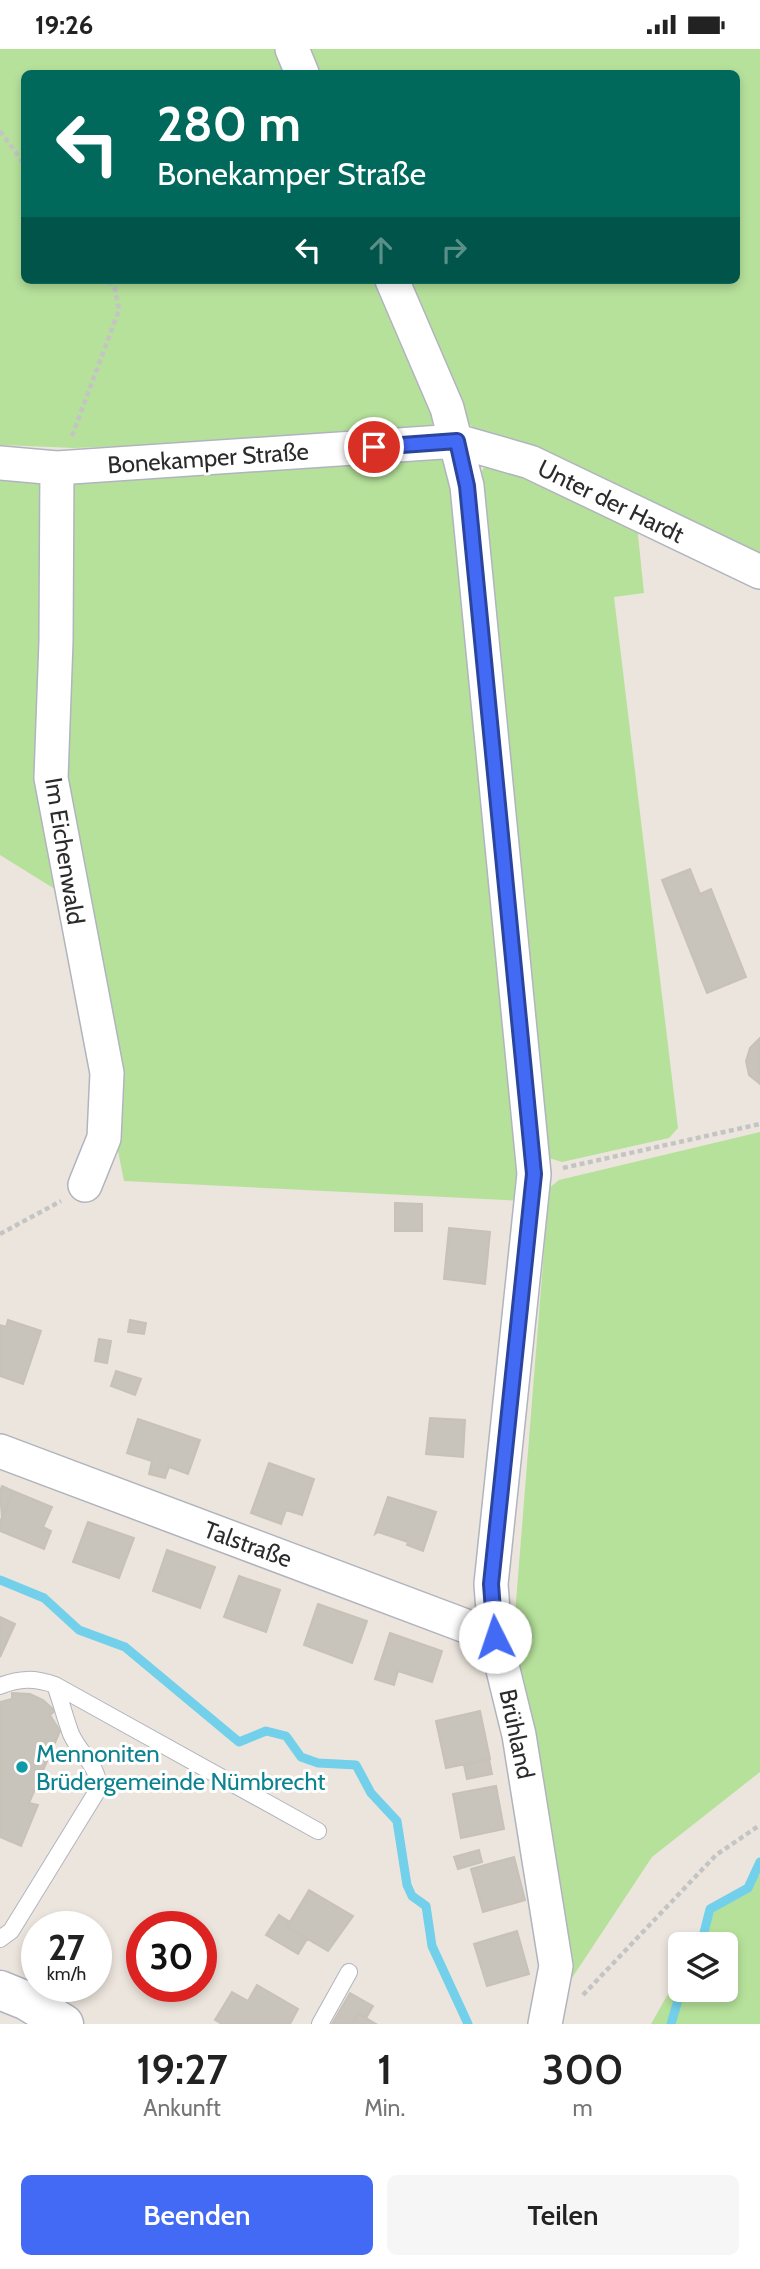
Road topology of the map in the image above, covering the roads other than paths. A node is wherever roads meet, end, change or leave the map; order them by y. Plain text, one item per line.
1 (292, 49) edge
2 (301, 70) edge
3 (393, 284) edge
4 (457, 441) junction
5 (0, 463) edge
6 (57, 468) junction
7 (760, 572) edge
8 (85, 1185) road end
9 (0, 1451) edge
10 (495, 1637) junction
11 (55, 1685) junction
12 (0, 1686) edge
13 (318, 1831) dead end
14 (0, 1939) edge
15 (349, 1972) dead end
16 (0, 1990) edge
17 (64, 2024) edge
18 (320, 2024) edge
19 (545, 2024) edge

1 - 2 street
3 - 4 street, Brühland
4 - 6 street, Bonekamper Straße
4 - 7 street, Unter der Hardt
4 - 10 street, Brühland
5 - 6 street, Bonekamper Straße
6 - 8 street, Im Eichenwald
9 - 10 street, Talstraße
10 - 19 street, Brühland
11 - 12 lane
11 - 13 lane
11 - 14 lane
15 - 18 lane
16 - 17 main road

